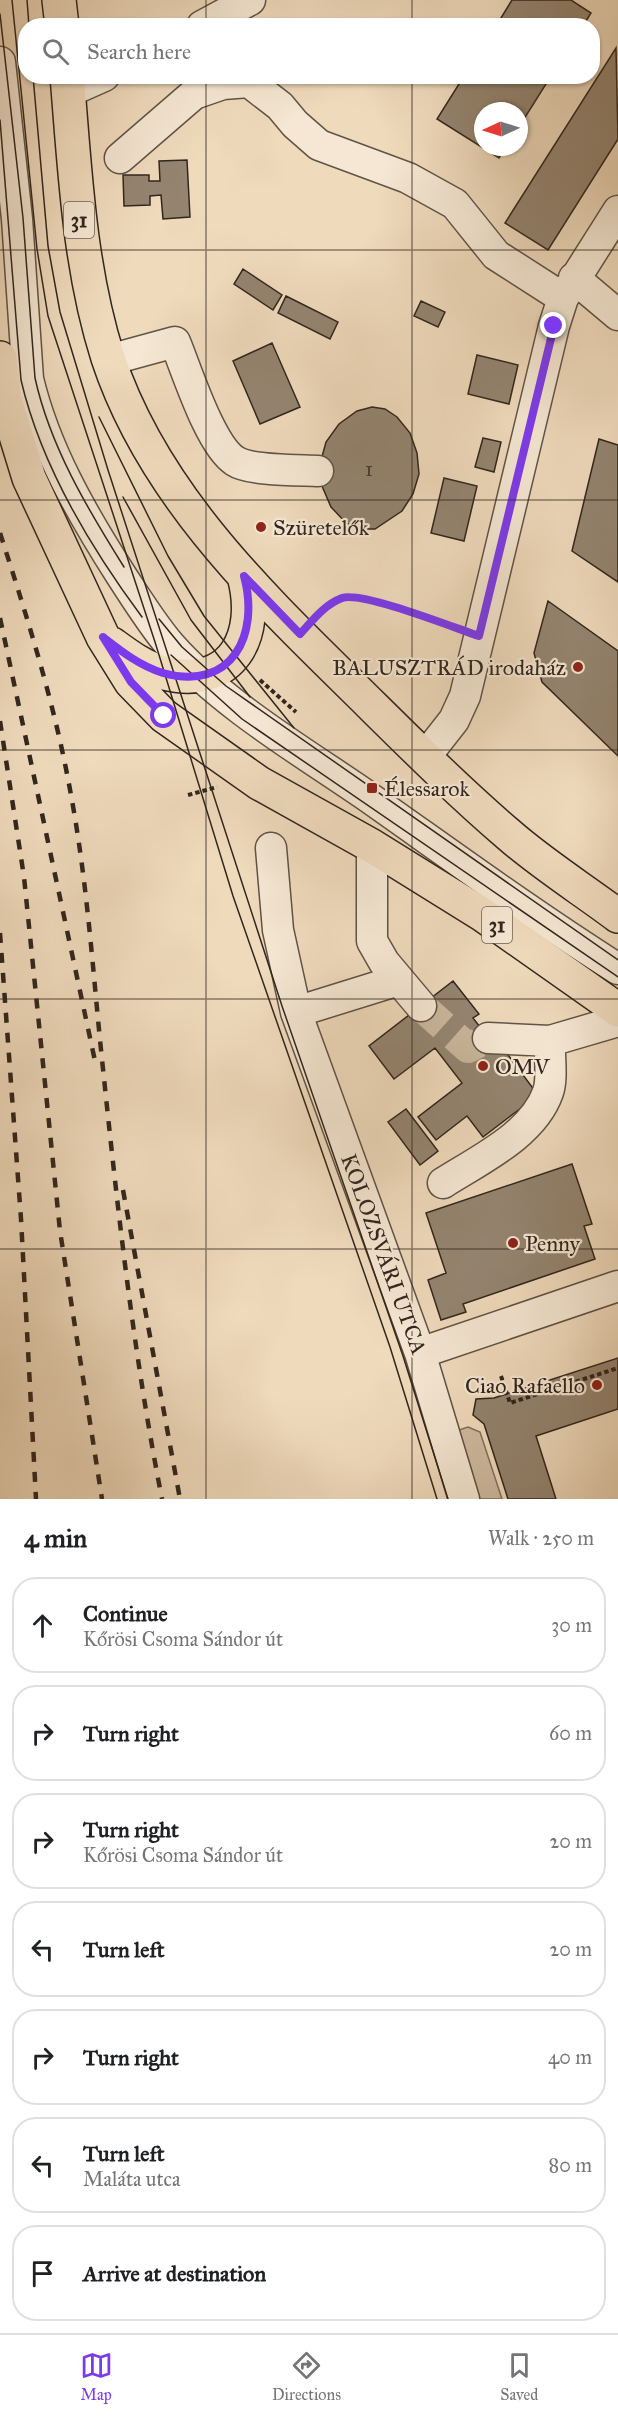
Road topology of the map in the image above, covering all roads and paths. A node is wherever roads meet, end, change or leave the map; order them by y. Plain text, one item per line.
1 (59, 0) edge
2 (250, 0) edge
3 (61, 18) edge
4 (217, 18) edge
5 (0, 62) edge
6 (67, 84) edge
7 (223, 84) edge
8 (252, 84) edge
9 (120, 158) dead end
10 (618, 211) edge
11 (569, 288) junction
12 (618, 315) edge
13 (0, 358) edge
14 (109, 360) junction
15 (318, 471) dead end
16 (244, 576) junction
17 (300, 634) junction
18 (479, 636) junction
19 (103, 637) junction
20 (203, 675) junction
21 (425, 757) junction
22 (220, 786) dead end
23 (188, 795) dead end
24 (372, 846) junction
25 (271, 848) dead end
26 (618, 916) edge
27 (618, 969) edge
28 (399, 980) junction
29 (421, 1006) tunnel mouth
30 (618, 1010) edge
31 (296, 1012) junction
32 (618, 1021) edge
33 (488, 1038) tunnel mouth
34 (549, 1041) junction
35 (443, 1183) dead end
36 (618, 1286) edge
37 (420, 1353) junction
38 (618, 1368) edge
39 (501, 1376) dead end
40 (464, 1499) edge

1 - 3 main road
2 - 4 street
5 - 20 street
6 - 14 main road, 31
7 - 9 street
8 - 11 street
10 - 11 street
11 - 12 street
11 - 18 street
13 - 19 main road, 31
14 - 15 street
14 - 16 main road, 31
16 - 17 main road, 31
16 - 20 main road
17 - 18 path
17 - 21 main road, 31
18 - 21 street
19 - 20 main road
19 - 24 main road, 31
20 - 27 street
21 - 26 main road, 31
22 - 23 path
24 - 28 street
24 - 30 main road, 31
25 - 31 street, KOLOZSVÁRI UTCA
28 - 29 street
28 - 31 street
31 - 37 street, KOLOZSVÁRI UTCA
32 - 34 street
33 - 34 street
34 - 35 street
36 - 37 street
37 - 40 street, KOLOZSVÁRI UTCA
38 - 39 path

